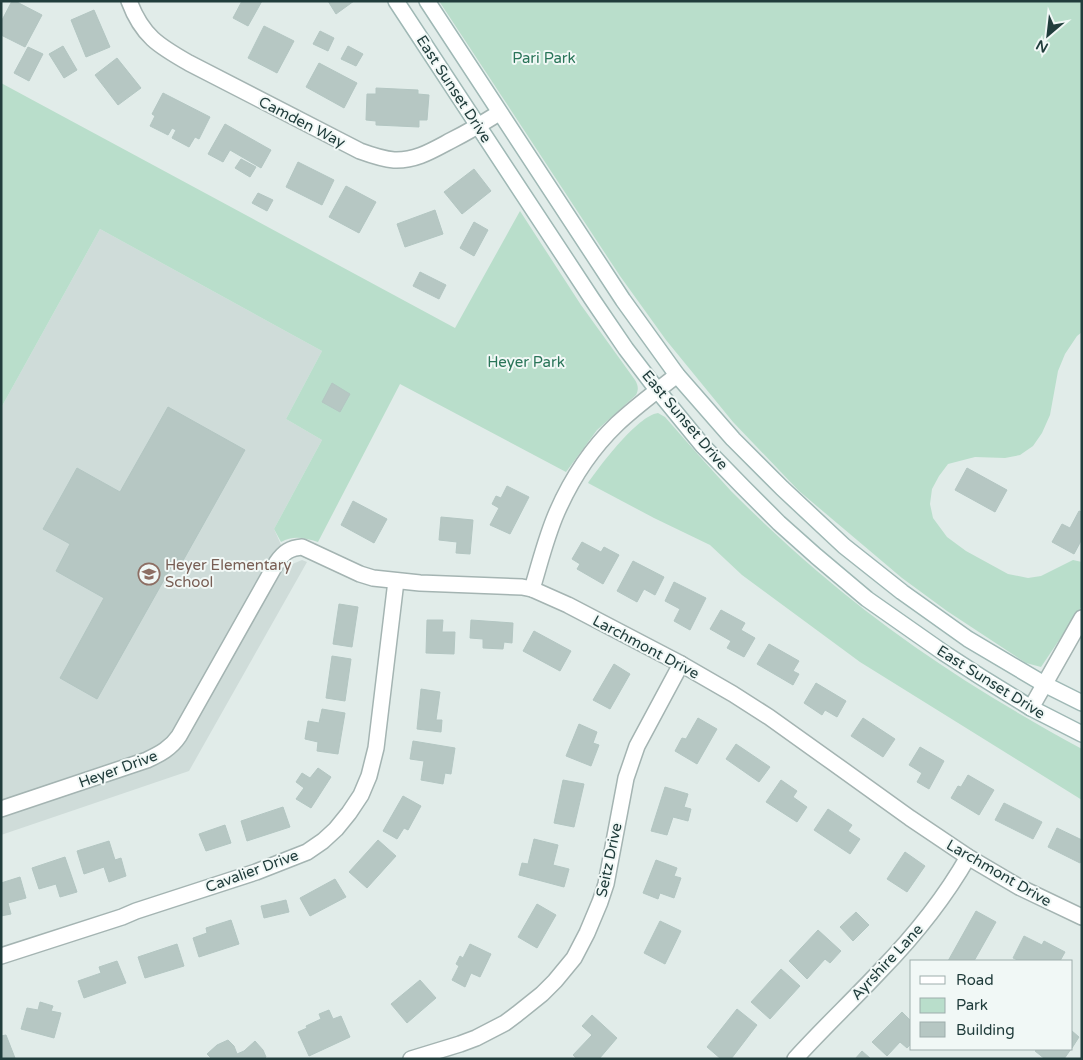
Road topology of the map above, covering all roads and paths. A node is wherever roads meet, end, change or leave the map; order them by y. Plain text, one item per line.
1 (129, 1) edge
2 (396, 1) edge
3 (427, 1) edge
4 (499, 112) junction
5 (478, 126) junction
6 (677, 375) junction
7 (658, 391) junction
8 (396, 581) junction
9 (532, 589) junction
10 (1082, 618) edge
11 (681, 664) junction
12 (220, 665) joint
13 (1044, 684) junction
14 (1082, 703) edge
15 (1031, 708) junction
16 (1082, 734) edge
17 (1, 809) edge
18 (968, 858) junction
19 (1082, 917) edge
20 (1, 956) edge
21 (411, 1059) edge
22 (795, 1059) edge

1 - 5 street, Camden Way
2 - 5 street, East Sunset Drive
3 - 4 street, East Sunset Drive
4 - 5 street, Camden Way
4 - 6 street, East Sunset Drive
5 - 7 street, East Sunset Drive
6 - 7 street
6 - 13 street, East Sunset Drive
7 - 9 street
7 - 15 street, East Sunset Drive
8 - 9 street, Larchmont Drive
8 - 12 street, Larchmont Drive
8 - 20 street, Cavalier Drive
9 - 11 street, Larchmont Drive
10 - 13 street
11 - 18 street, Larchmont Drive
11 - 21 street, Seitz Drive
12 - 17 street, Heyer Drive
13 - 14 street, East Sunset Drive
13 - 15 street
15 - 16 street, East Sunset Drive
18 - 19 street, Larchmont Drive
18 - 22 street, Ayrshire Lane

